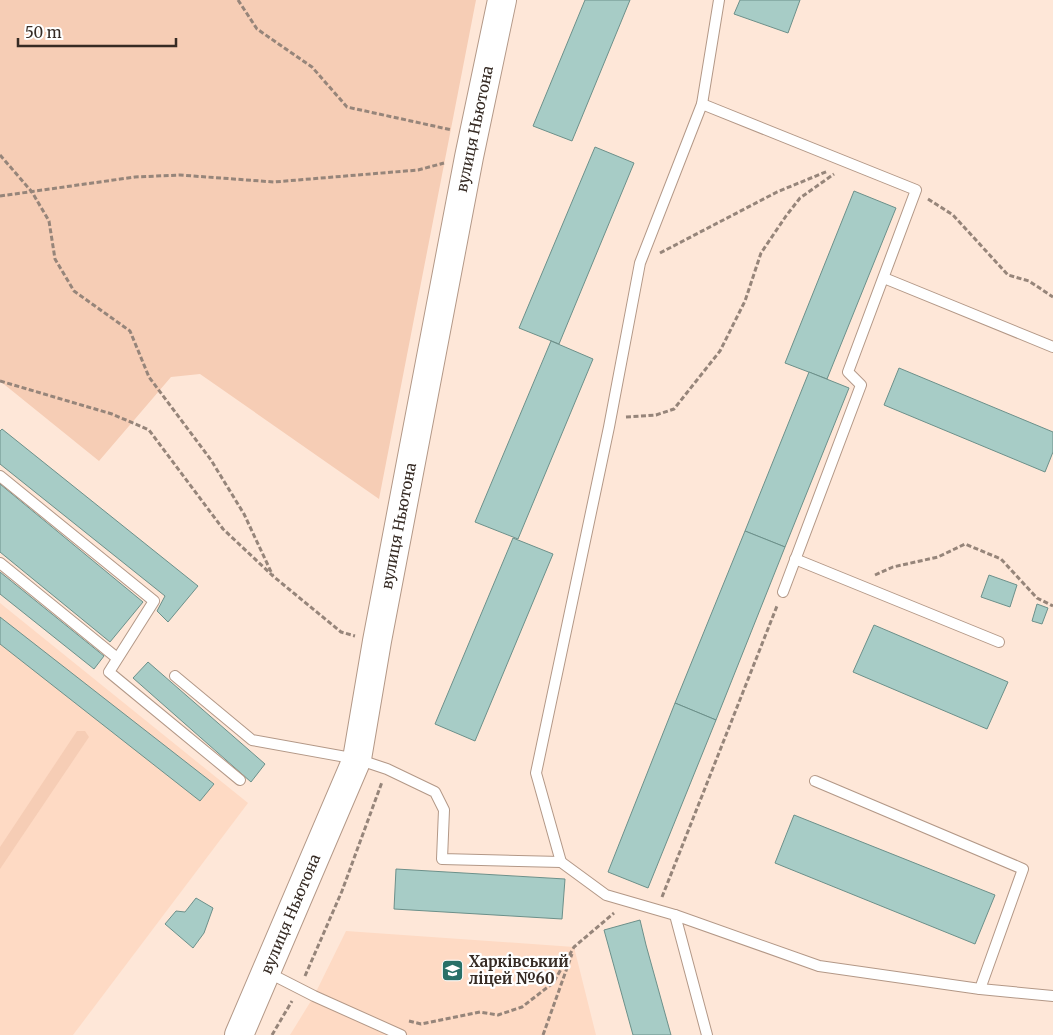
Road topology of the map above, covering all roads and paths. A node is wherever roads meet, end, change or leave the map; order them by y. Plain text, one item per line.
1 (238, 0) edge
2 (502, 0) edge
3 (719, 0) edge
4 (702, 104) junction
5 (471, 146) junction
6 (0, 155) edge
7 (849, 163) junction
8 (916, 190) junction
9 (32, 192) junction
10 (0, 196) edge
11 (640, 263) junction
12 (884, 278) junction
13 (1053, 297) edge
14 (1053, 347) edge
15 (0, 381) edge
16 (609, 427) junction
17 (0, 476) edge
18 (795, 559) junction
19 (0, 563) edge
20 (273, 576) junction
21 (856, 582) junction
22 (783, 592) joint
23 (1053, 606) edge
24 (377, 641) junction
25 (999, 642) dead end
26 (117, 658) junction
27 (175, 676) dead end
28 (358, 759) junction
29 (387, 770) junction
30 (240, 780) dead end
31 (815, 781) dead end
32 (560, 862) junction
33 (627, 901) junction
34 (657, 910) junction
35 (675, 915) junction
36 (574, 947) junction
37 (267, 972) junction
38 (300, 989) junction
39 (980, 989) junction
40 (1053, 996) edge
41 (403, 1020) dead end
42 (240, 1035) edge
43 (272, 1035) edge
44 (401, 1035) edge
45 (543, 1035) edge
46 (707, 1035) edge

1 - 5 path
2 - 5 street, вулиця Ньютона
3 - 4 lane
4 - 7 lane
4 - 11 lane
5 - 9 path
5 - 24 street, вулиця Ньютона
6 - 9 path
7 - 8 lane
7 - 11 path
7 - 16 path
8 - 12 lane
8 - 13 path
9 - 10 path
9 - 20 path
11 - 16 lane
12 - 14 lane
12 - 18 lane
15 - 20 path
16 - 32 lane
17 - 26 lane
18 - 21 lane
18 - 22 lane
19 - 26 lane
20 - 24 path
21 - 23 path
21 - 25 lane
22 - 34 path
24 - 28 street, вулиця Ньютона
26 - 30 lane
27 - 28 lane
28 - 29 lane
28 - 37 street, вулиця Ньютона
29 - 32 lane
29 - 38 path
31 - 39 lane
32 - 33 lane
33 - 34 lane
33 - 36 path
34 - 35 lane
35 - 39 lane
35 - 46 lane
36 - 41 path
36 - 45 path
37 - 38 lane
37 - 42 street, вулиця Ньютона
38 - 43 path
38 - 44 lane
39 - 40 lane

